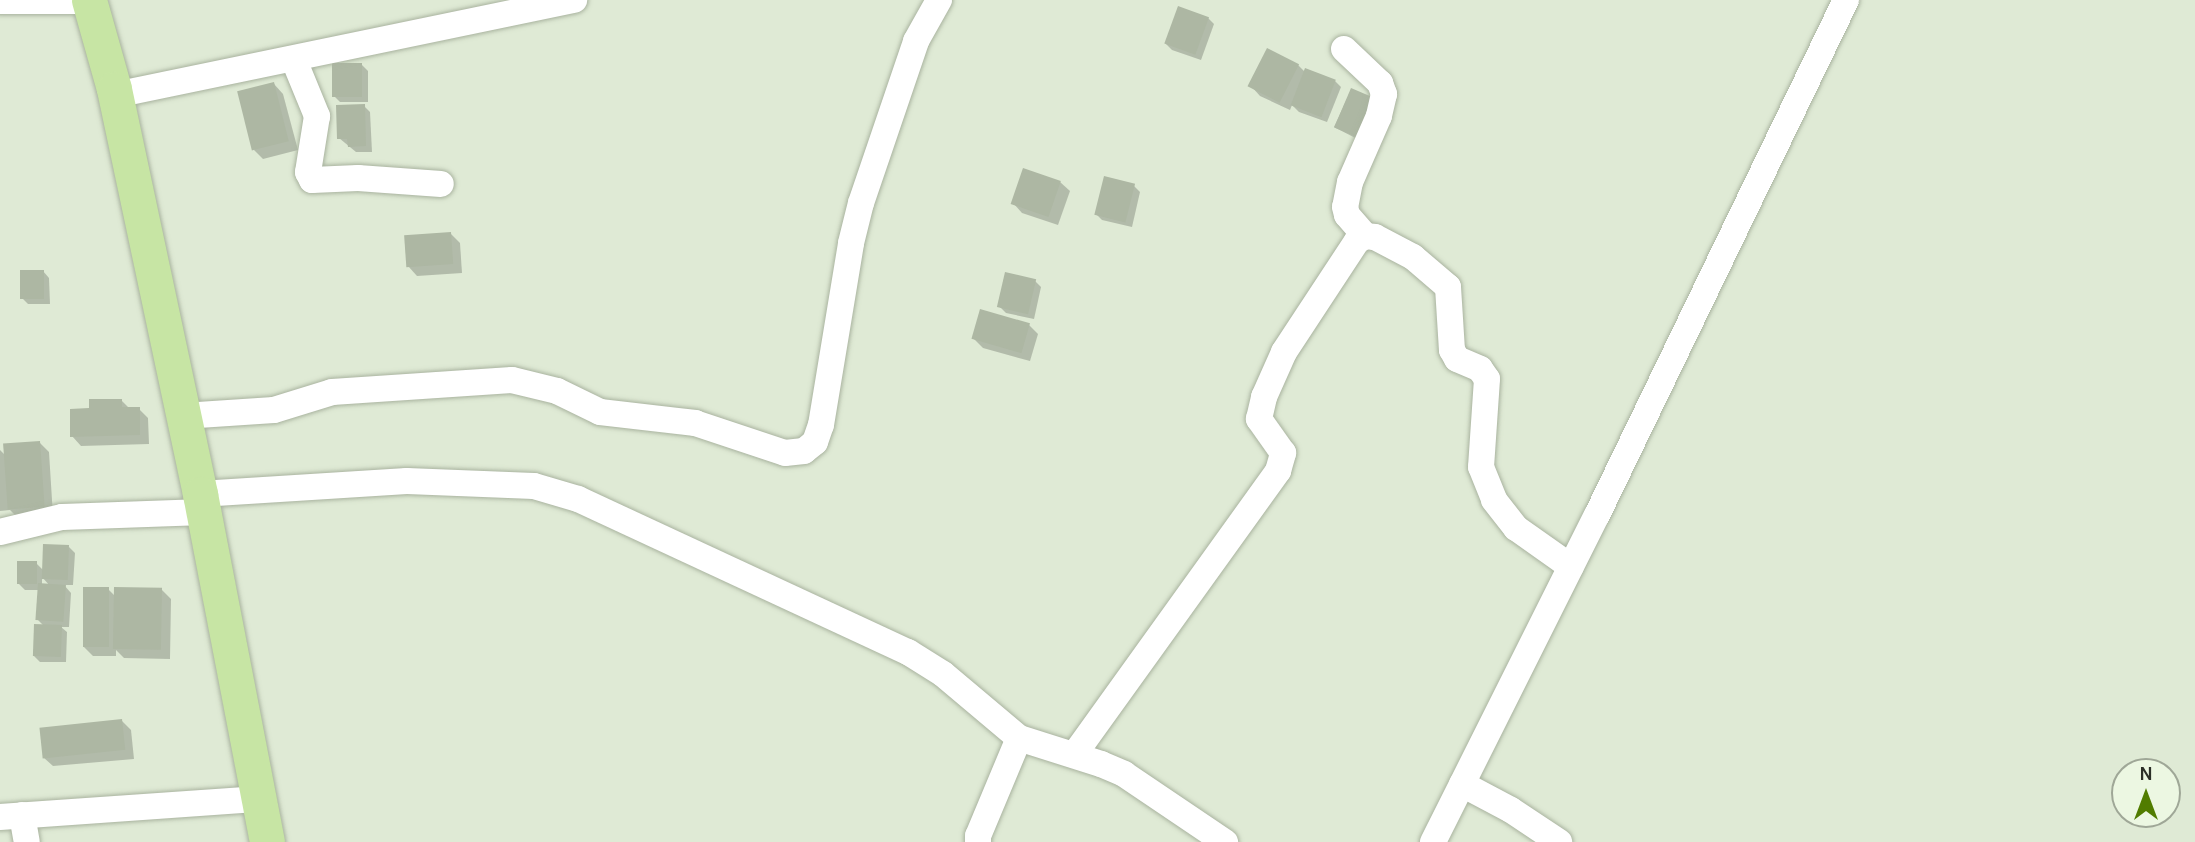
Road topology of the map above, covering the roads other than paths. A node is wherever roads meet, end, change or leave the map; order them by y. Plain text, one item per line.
1 (90, 0) edge
2 (574, 0) edge
3 (939, 0) edge
4 (1846, 0) edge
5 (0, 1) edge
6 (1344, 49) dead end
7 (294, 60) junction
8 (115, 95) junction
9 (441, 184) dead end
10 (1365, 236) junction
11 (183, 416) junction
12 (202, 503) junction
13 (0, 532) edge
14 (1571, 567) junction
15 (1019, 737) junction
16 (1074, 755) junction
17 (1462, 784) junction
18 (259, 799) junction
19 (11, 816) edge
20 (27, 842) edge
21 (267, 842) edge
22 (978, 842) edge
23 (1225, 842) edge
24 (1433, 842) edge
25 (1559, 842) edge

1 - 5 street
1 - 8 main road
2 - 7 street
3 - 11 street
4 - 14 street
6 - 10 street
7 - 8 street
7 - 9 street
8 - 11 main road
10 - 14 street
10 - 16 street
11 - 12 main road
12 - 13 street
12 - 15 street
12 - 18 main road
14 - 17 street
15 - 16 street
15 - 22 street
16 - 23 street
17 - 24 street
17 - 25 street
18 - 19 street
18 - 21 main road
19 - 20 street

